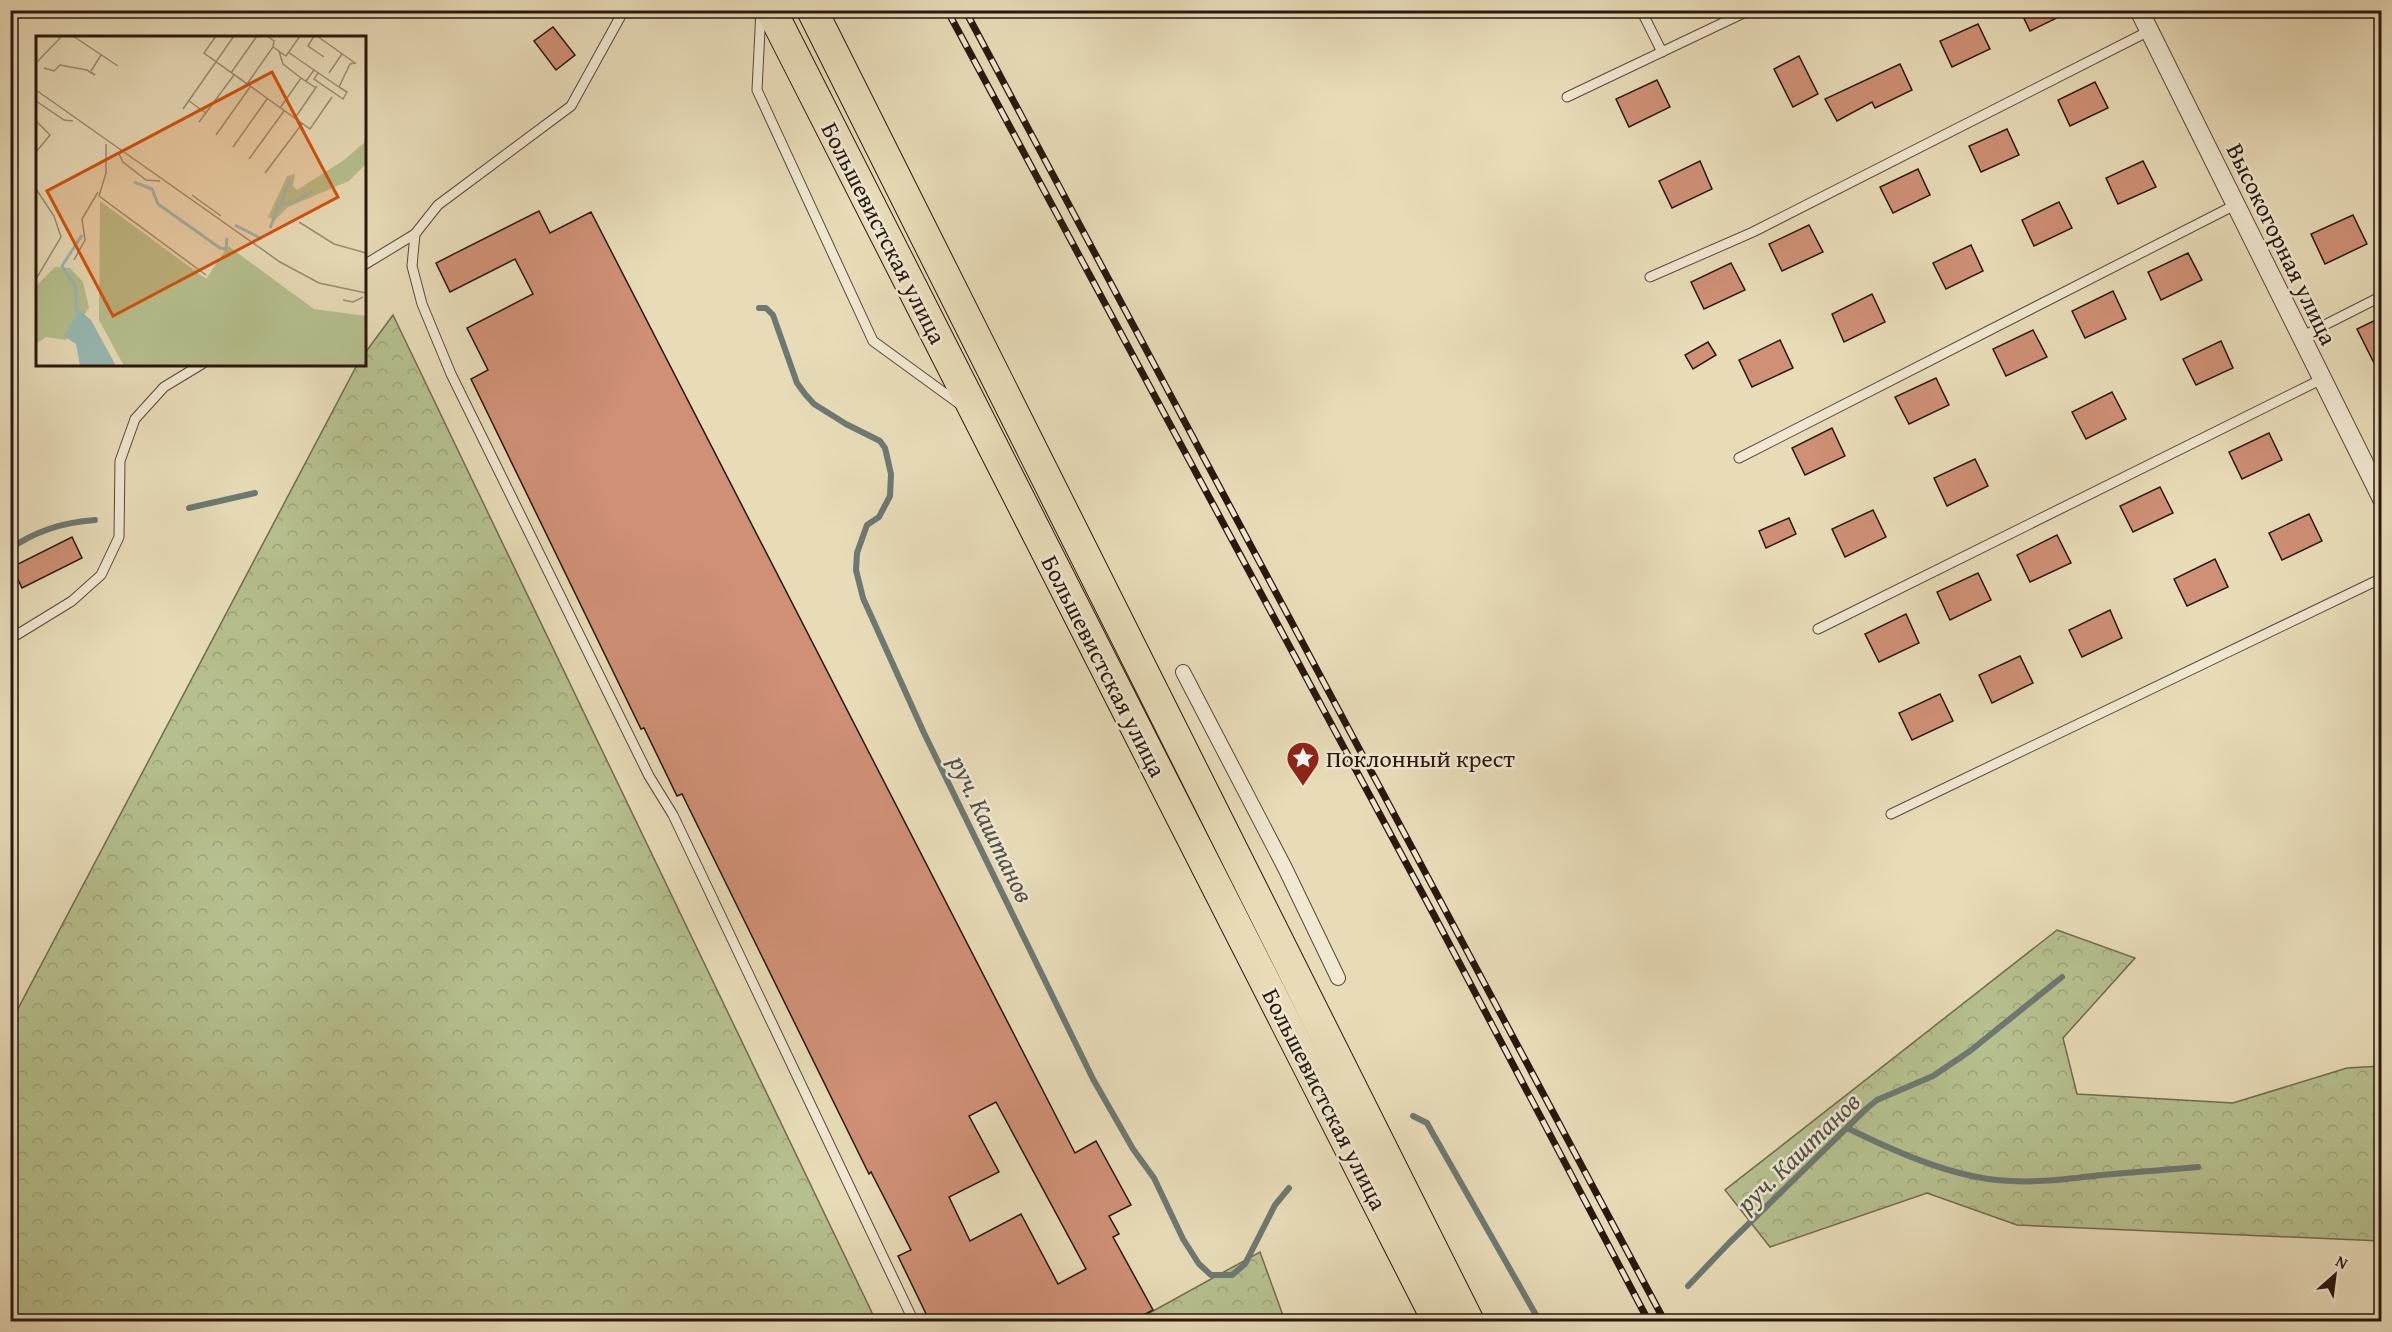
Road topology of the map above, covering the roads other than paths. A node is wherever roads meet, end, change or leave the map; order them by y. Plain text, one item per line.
1 (624, 10) edge
2 (761, 10) edge
3 (771, 10) edge
4 (812, 10) edge
5 (1641, 10) edge
6 (1750, 10) edge
7 (2139, 10) edge
8 (2149, 31) junction
9 (1662, 52) junction
10 (1567, 97) dead end
11 (2235, 205) junction
12 (415, 234) junction
13 (366, 264) edge
14 (1650, 277) dead end
15 (2382, 296) edge
16 (2301, 337) junction
17 (199, 366) edge
18 (2322, 379) junction
19 (978, 417) junction
20 (1739, 458) dead end
21 (2380, 492) edge
22 (2382, 578) edge
23 (1818, 629) dead end
24 (10, 639) edge
25 (1184, 672) dead end
26 (1891, 814) dead end
27 (1338, 978) dead end
28 (914, 1322) edge
29 (1437, 1322) edge
30 (1469, 1322) edge

1 - 12 lane
2 - 19 lane
3 - 19 highway, Большевистская улица
4 - 30 highway, Большевистская улица
5 - 9 lane
6 - 9 lane
7 - 8 street, Высокогорная улица
8 - 11 street, Высокогорная улица
8 - 14 lane
9 - 10 lane
11 - 16 street, Высокогорная улица
11 - 20 lane
12 - 13 lane
12 - 28 lane
15 - 16 lane
16 - 18 street, Высокогорная улица
17 - 24 lane
18 - 21 street, Высокогорная улица
18 - 23 lane
19 - 29 highway, Большевистская улица
22 - 26 lane
25 - 27 street

